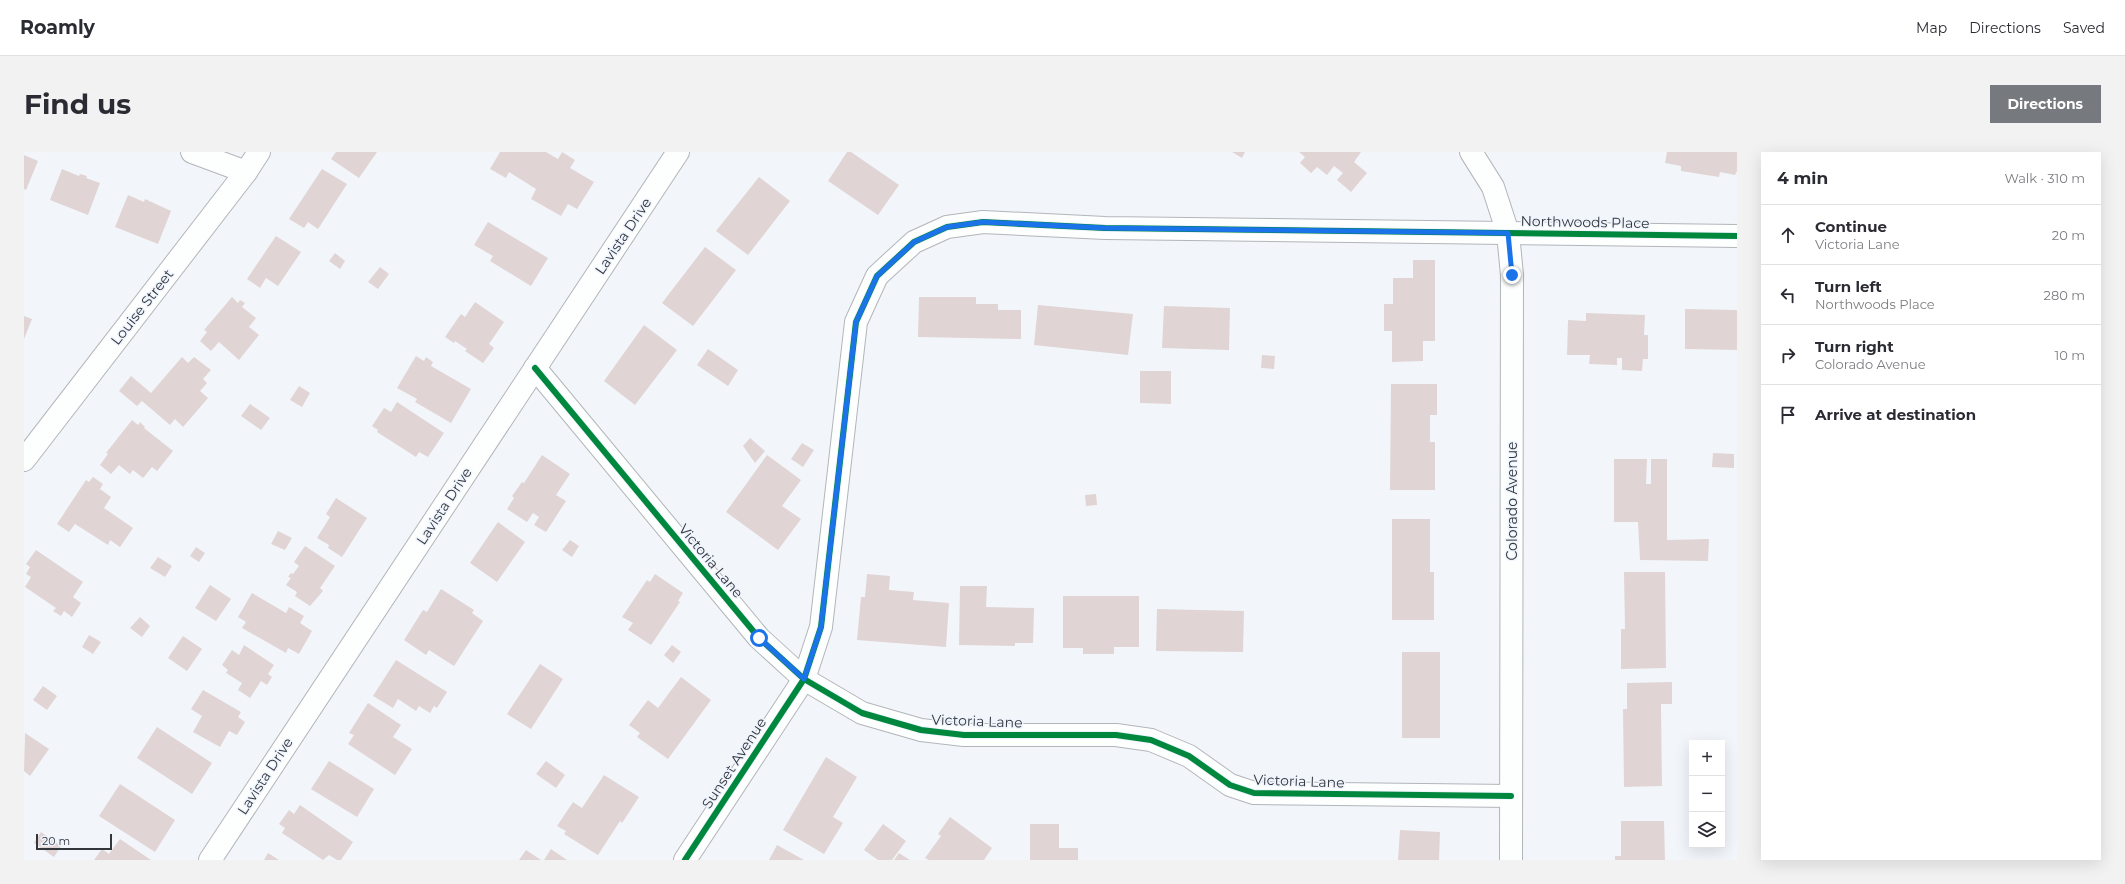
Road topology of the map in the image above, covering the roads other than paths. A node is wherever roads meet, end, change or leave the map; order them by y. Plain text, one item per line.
1 (192, 152) edge
2 (260, 152) edge
3 (678, 152) edge
4 (1471, 152) edge
5 (246, 172) junction
6 (1508, 233) junction
7 (1737, 236) edge
8 (535, 368) junction
9 (24, 460) edge
10 (804, 679) junction
11 (1511, 796) junction
12 (210, 860) edge
13 (685, 860) edge
14 (1511, 860) edge

1 - 5 street
2 - 5 street, Louise Street
3 - 8 street, Lavista Drive
4 - 6 street, Colorado Avenue
5 - 9 street, Louise Street
6 - 7 street, Northwoods Place
6 - 10 street, Northwoods Place
6 - 11 street, Colorado Avenue
8 - 10 street, Victoria Lane
8 - 12 street, Lavista Drive
10 - 11 street, Victoria Lane
10 - 13 street, Sunset Avenue
11 - 14 street, Colorado Avenue

